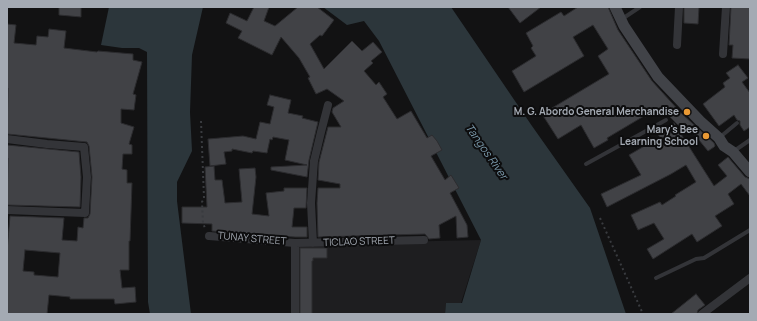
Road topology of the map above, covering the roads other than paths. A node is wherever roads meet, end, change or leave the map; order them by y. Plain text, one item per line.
1 (615, 7) edge
2 (640, 7) edge
3 (679, 7) edge
4 (726, 7) edge
5 (622, 19) junction
6 (677, 45) dead end
7 (723, 54) dead end
8 (328, 105) dead end
9 (666, 120) dead end
10 (737, 123) dead end
11 (719, 138) junction
12 (7, 139) edge
13 (750, 140) edge
14 (732, 152) junction
15 (586, 164) dead end
16 (750, 172) edge
17 (7, 210) edge
18 (750, 230) edge
19 (209, 236) road end
20 (424, 240) dead end
21 (295, 243) junction
22 (313, 243) junction
23 (656, 278) dead end
24 (750, 278) edge
25 (295, 314) edge
26 (702, 314) edge

1 - 5 main road
2 - 5 lane
3 - 6 street
4 - 7 street
5 - 11 main road
8 - 22 street
9 - 15 lane
10 - 11 lane
11 - 14 main road
12 - 17 street
13 - 14 lane
14 - 16 main road
18 - 23 lane
19 - 21 street, TUNAY STREET
20 - 22 street, TICLAO STREET
21 - 22 street, TICLAO STREET
21 - 25 street
24 - 26 street

